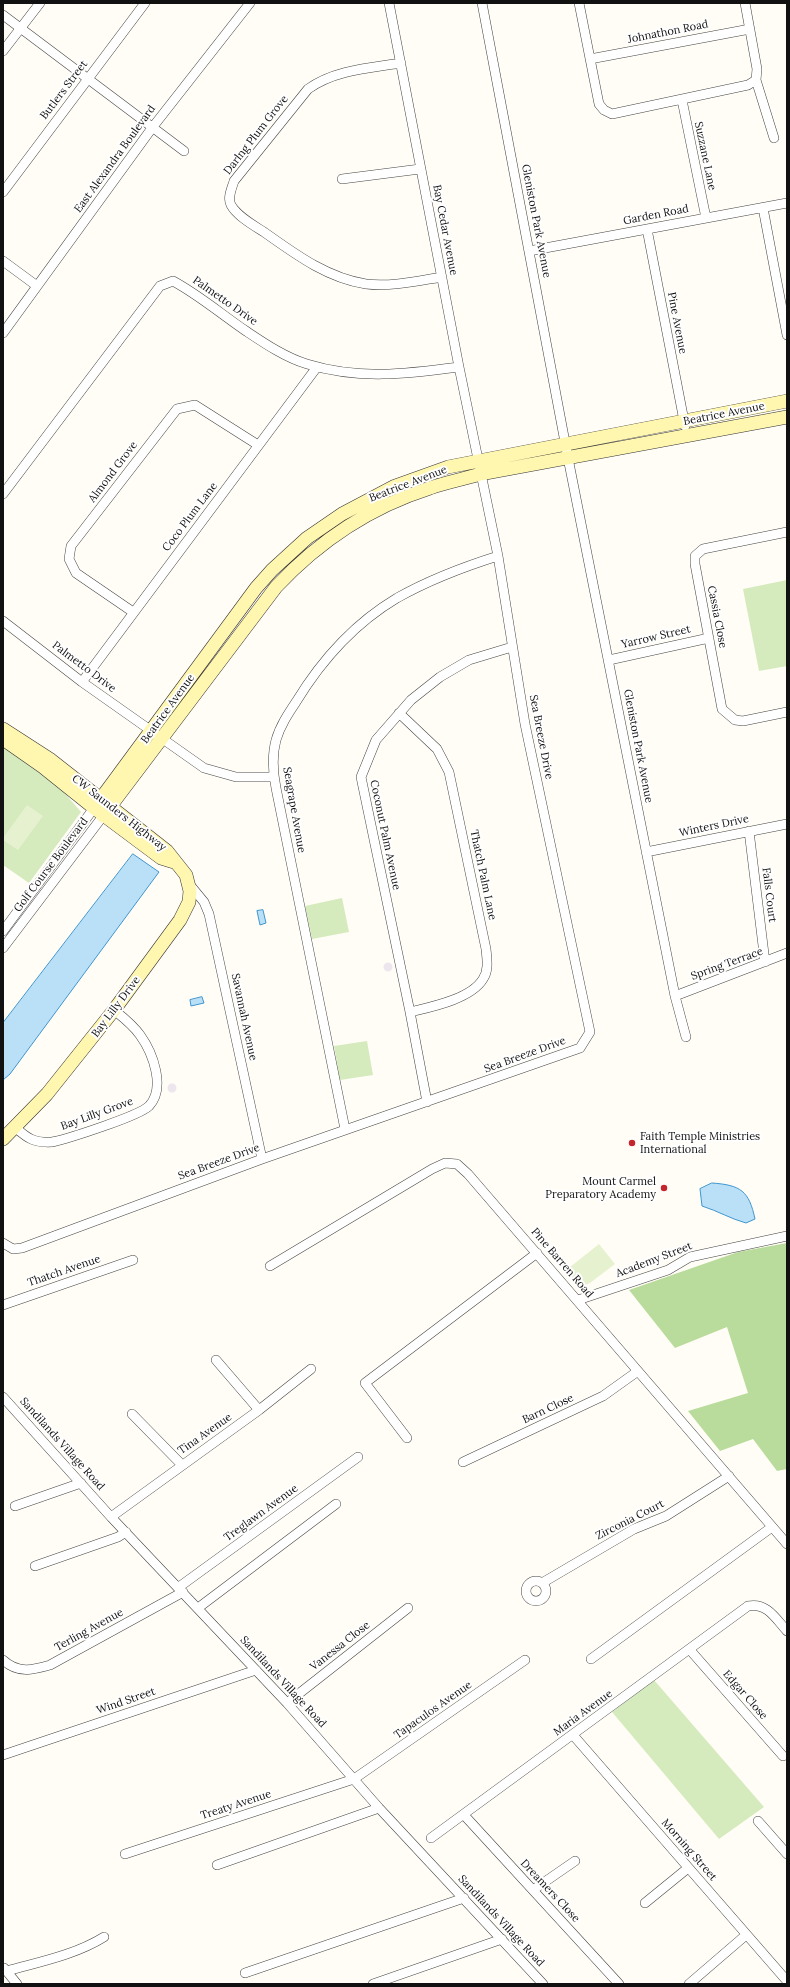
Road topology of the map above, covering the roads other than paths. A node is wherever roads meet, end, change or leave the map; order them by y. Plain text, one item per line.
1 (40, 3) edge
2 (145, 3) edge
3 (250, 3) edge
4 (389, 3) edge
5 (482, 3) edge
6 (580, 3) edge
7 (745, 3) edge
8 (3, 15) edge
9 (20, 28) junction
10 (750, 29) junction
11 (3, 51) edge
12 (590, 58) junction
13 (400, 63) junction
14 (88, 79) junction
15 (756, 80) junction
16 (682, 100) junction
17 (152, 128) junction
18 (774, 138) dead end
19 (184, 152) dead end
20 (420, 169) junction
21 (342, 179) dead end
22 (3, 192) edge
23 (787, 203) edge
24 (763, 208) junction
25 (706, 218) junction
26 (647, 229) junction
27 (529, 251) junction
28 (3, 260) edge
29 (442, 277) junction
30 (37, 286) junction
31 (3, 333) edge
32 (787, 335) edge
33 (317, 367) junction
34 (459, 367) junction
35 (787, 401) edge
36 (787, 417) edge
37 (684, 422) junction
38 (687, 436) junction
39 (565, 444) junction
40 (258, 445) junction
41 (568, 458) junction
42 (478, 461) junction
43 (480, 474) junction
44 (3, 494) edge
45 (787, 532) edge
46 (498, 556) junction
47 (133, 612) junction
48 (3, 621) edge
49 (709, 638) junction
50 (512, 647) junction
51 (609, 660) junction
52 (82, 682) junction
53 (787, 712) edge
54 (400, 713) junction
55 (3, 729) edge
56 (157, 735) junction
57 (3, 739) edge
58 (274, 777) junction
59 (102, 807) junction
60 (787, 824) edge
61 (749, 831) junction
62 (646, 852) junction
63 (190, 885) junction
64 (3, 931) edge
65 (3, 948) edge
66 (787, 954) edge
67 (765, 962) junction
68 (675, 996) junction
69 (114, 1010) junction
70 (410, 1012) junction
71 (686, 1038) dead end
72 (427, 1102) junction
73 (16, 1128) junction
74 (345, 1129) junction
75 (3, 1139) edge
76 (262, 1159) junction
77 (787, 1236) edge
78 (3, 1243) edge
79 (537, 1253) junction
80 (133, 1260) dead end
81 (270, 1266) dead end
82 (578, 1300) junction
83 (3, 1305) edge
84 (216, 1360) dead end
85 (311, 1369) dead end
86 (638, 1371) junction
87 (3, 1397) edge
88 (259, 1410) junction
89 (132, 1414) dead end
90 (407, 1438) dead end
91 (358, 1457) dead end
92 (463, 1462) dead end
93 (182, 1465) junction
94 (729, 1476) junction
95 (81, 1483) junction
96 (336, 1504) dead end
97 (15, 1506) dead end
98 (111, 1516) junction
99 (772, 1527) junction
100 (126, 1532) junction
101 (787, 1544) edge
102 (35, 1566) dead end
103 (542, 1583) dead end
104 (181, 1589) junction
105 (198, 1608) junction
106 (408, 1608) dead end
107 (787, 1631) edge
108 (690, 1650) junction
109 (591, 1659) dead end
110 (3, 1660) edge
111 (525, 1660) dead end
112 (256, 1670) junction
113 (287, 1703) junction
114 (573, 1735) junction
115 (3, 1755) edge
116 (783, 1756) dead end
117 (354, 1779) junction
118 (379, 1808) junction
119 (464, 1815) junction
120 (758, 1821) dead end
121 (431, 1838) dead end
122 (125, 1854) dead end
123 (787, 1854) edge
124 (575, 1861) dead end
125 (217, 1865) dead end
126 (688, 1868) junction
127 (533, 1890) junction
128 (464, 1898) junction
129 (645, 1903) dead end
130 (746, 1935) junction
131 (104, 1937) dead end
132 (502, 1940) junction
133 (5, 1969) edge
134 (245, 1973) dead end
135 (787, 1981) edge
136 (17, 1984) edge
137 (373, 1984) edge
138 (543, 1984) edge
139 (619, 1984) edge
140 (689, 1984) edge

1 - 9 street
2 - 14 street, Butlers Street
3 - 17 street, East Alexandra Boulevard
4 - 13 street, Bay Cedar Avenue
5 - 27 street, Gleniston Park Avenue
6 - 12 street
7 - 10 street
8 - 9 street
9 - 11 street
9 - 14 street
10 - 12 street, Johnathon Road
10 - 15 street
12 - 16 street
13 - 20 street, Bay Cedar Avenue
13 - 29 street, Darlng Plum Grove
14 - 17 street
14 - 22 street, Butlers Street
15 - 16 street
15 - 18 street
16 - 25 street, Suzzane Lane
17 - 19 street
17 - 30 street, East Alexandra Boulevard
20 - 21 street
20 - 29 street, Bay Cedar Avenue
23 - 24 street, Garden Road
24 - 25 street, Garden Road
24 - 32 street
25 - 26 street, Garden Road
26 - 27 street, Garden Road
26 - 37 street, Pine Avenue
27 - 39 street, Gleniston Park Avenue
28 - 30 street
29 - 34 street, Bay Cedar Avenue
30 - 31 street, East Alexandra Boulevard
33 - 34 street, Palmetto Drive
33 - 40 street, Coco Plum Lane
33 - 44 street, Palmetto Drive
34 - 42 street, Bay Cedar Avenue
35 - 37 main road, Beatrice Avenue
36 - 38 main road, Beatrice Avenue
37 - 38 street, Pine Avenue
37 - 39 main road, Beatrice Avenue
38 - 41 main road, Beatrice Avenue
39 - 41 street, Gleniston Park Avenue
39 - 42 main road, Beatrice Avenue
40 - 47 street, Coco Plum Lane
40 - 47 street, Almond Grove
41 - 43 main road, Beatrice Avenue
41 - 51 street, Gleniston Park Avenue
42 - 43 street, Sea Breeze Drive
42 - 56 main road, Beatrice Avenue
43 - 46 street, Sea Breeze Drive
43 - 56 main road, Beatrice Avenue
45 - 49 street, Cassia Close
46 - 50 street, Sea Breeze Drive
46 - 58 street, Seagrape Avenue
47 - 52 street, Coco Plum Lane
48 - 52 street, Palmetto Drive
49 - 51 street, Yarrow Street
49 - 53 street, Cassia Close
50 - 54 street, Coconut Palm Avenue
50 - 72 street, Sea Breeze Drive
51 - 62 street, Gleniston Park Avenue
52 - 56 street, Palmetto Drive
54 - 70 street, Coconut Palm Avenue
54 - 70 street, Thatch Palm Lane
55 - 59 main road, CW Saunders Highway
56 - 58 street, Palmetto Drive
56 - 59 main road, Beatrice Avenue
57 - 59 main road, CW Saunders Highway
58 - 74 street, Seagrape Avenue
59 - 63 main road, CW Saunders Highway
59 - 64 street, Golf Course Boulevard
59 - 65 street, Golf Course Boulevard
60 - 61 street, Winters Drive
61 - 62 street, Winters Drive
61 - 67 street, Falls Court
62 - 68 street, Gleniston Park Avenue
63 - 69 main road, Bay Lilly Drive
63 - 76 street, Savannah Avenue
66 - 67 street, Spring Terrace
67 - 68 street, Spring Terrace
68 - 71 street, Gleniston Park Avenue
69 - 73 main road, Bay Lilly Drive
69 - 73 street, Bay Lilly Grove
70 - 72 street, Coconut Palm Avenue
72 - 74 street, Sea Breeze Drive
73 - 75 main road, Bay Lilly Drive
74 - 76 street, Sea Breeze Drive
76 - 78 street, Sea Breeze Drive
77 - 82 street, Academy Street
79 - 81 street, Pine Barren Road
79 - 82 street, Pine Barren Road
79 - 90 street
80 - 83 street, Thatch Avenue
82 - 86 street, Pine Barren Road
84 - 88 street
85 - 88 street, Tina Avenue
86 - 92 street, Barn Close
86 - 94 street, Pine Barren Road
87 - 95 street, Sandilands Village Road
88 - 93 street, Tina Avenue
89 - 93 street
91 - 104 street, Treglawn Avenue
93 - 98 street, Tina Avenue
94 - 99 street, Pine Barren Road
94 - 103 street, Zirconia Court
95 - 97 street
95 - 98 street, Sandilands Village Road
96 - 105 street
98 - 100 street, Sandilands Village Road
99 - 101 street, Pine Barren Road
99 - 109 street
100 - 102 street
100 - 104 street, Sandilands Village Road
104 - 105 street, Sandilands Village Road
104 - 110 street, Terling Avenue
105 - 112 street, Sandilands Village Road
106 - 113 street, Vanessa Close
107 - 108 street, Maria Avenue
108 - 114 street, Maria Avenue
108 - 116 street, Edgar Close
111 - 117 street, Tapaculos Avenue
112 - 113 street, Sandilands Village Road
112 - 115 street, Wind Street
113 - 117 street, Sandilands Village Road
114 - 119 street, Maria Avenue
114 - 126 street, Morning Street
117 - 118 street, Sandilands Village Road
117 - 122 street, Treaty Avenue
118 - 125 street
118 - 128 street, Sandilands Village Road
119 - 121 street, Maria Avenue
119 - 127 street, Dreamers Close
120 - 123 street
124 - 127 street
126 - 129 street
126 - 130 street, Morning Street
127 - 139 street, Dreamers Close
128 - 132 street, Sandilands Village Road
128 - 134 street
130 - 135 street, Morning Street
130 - 140 street
131 - 133 street
132 - 137 street
132 - 138 street, Sandilands Village Road
133 - 136 street

